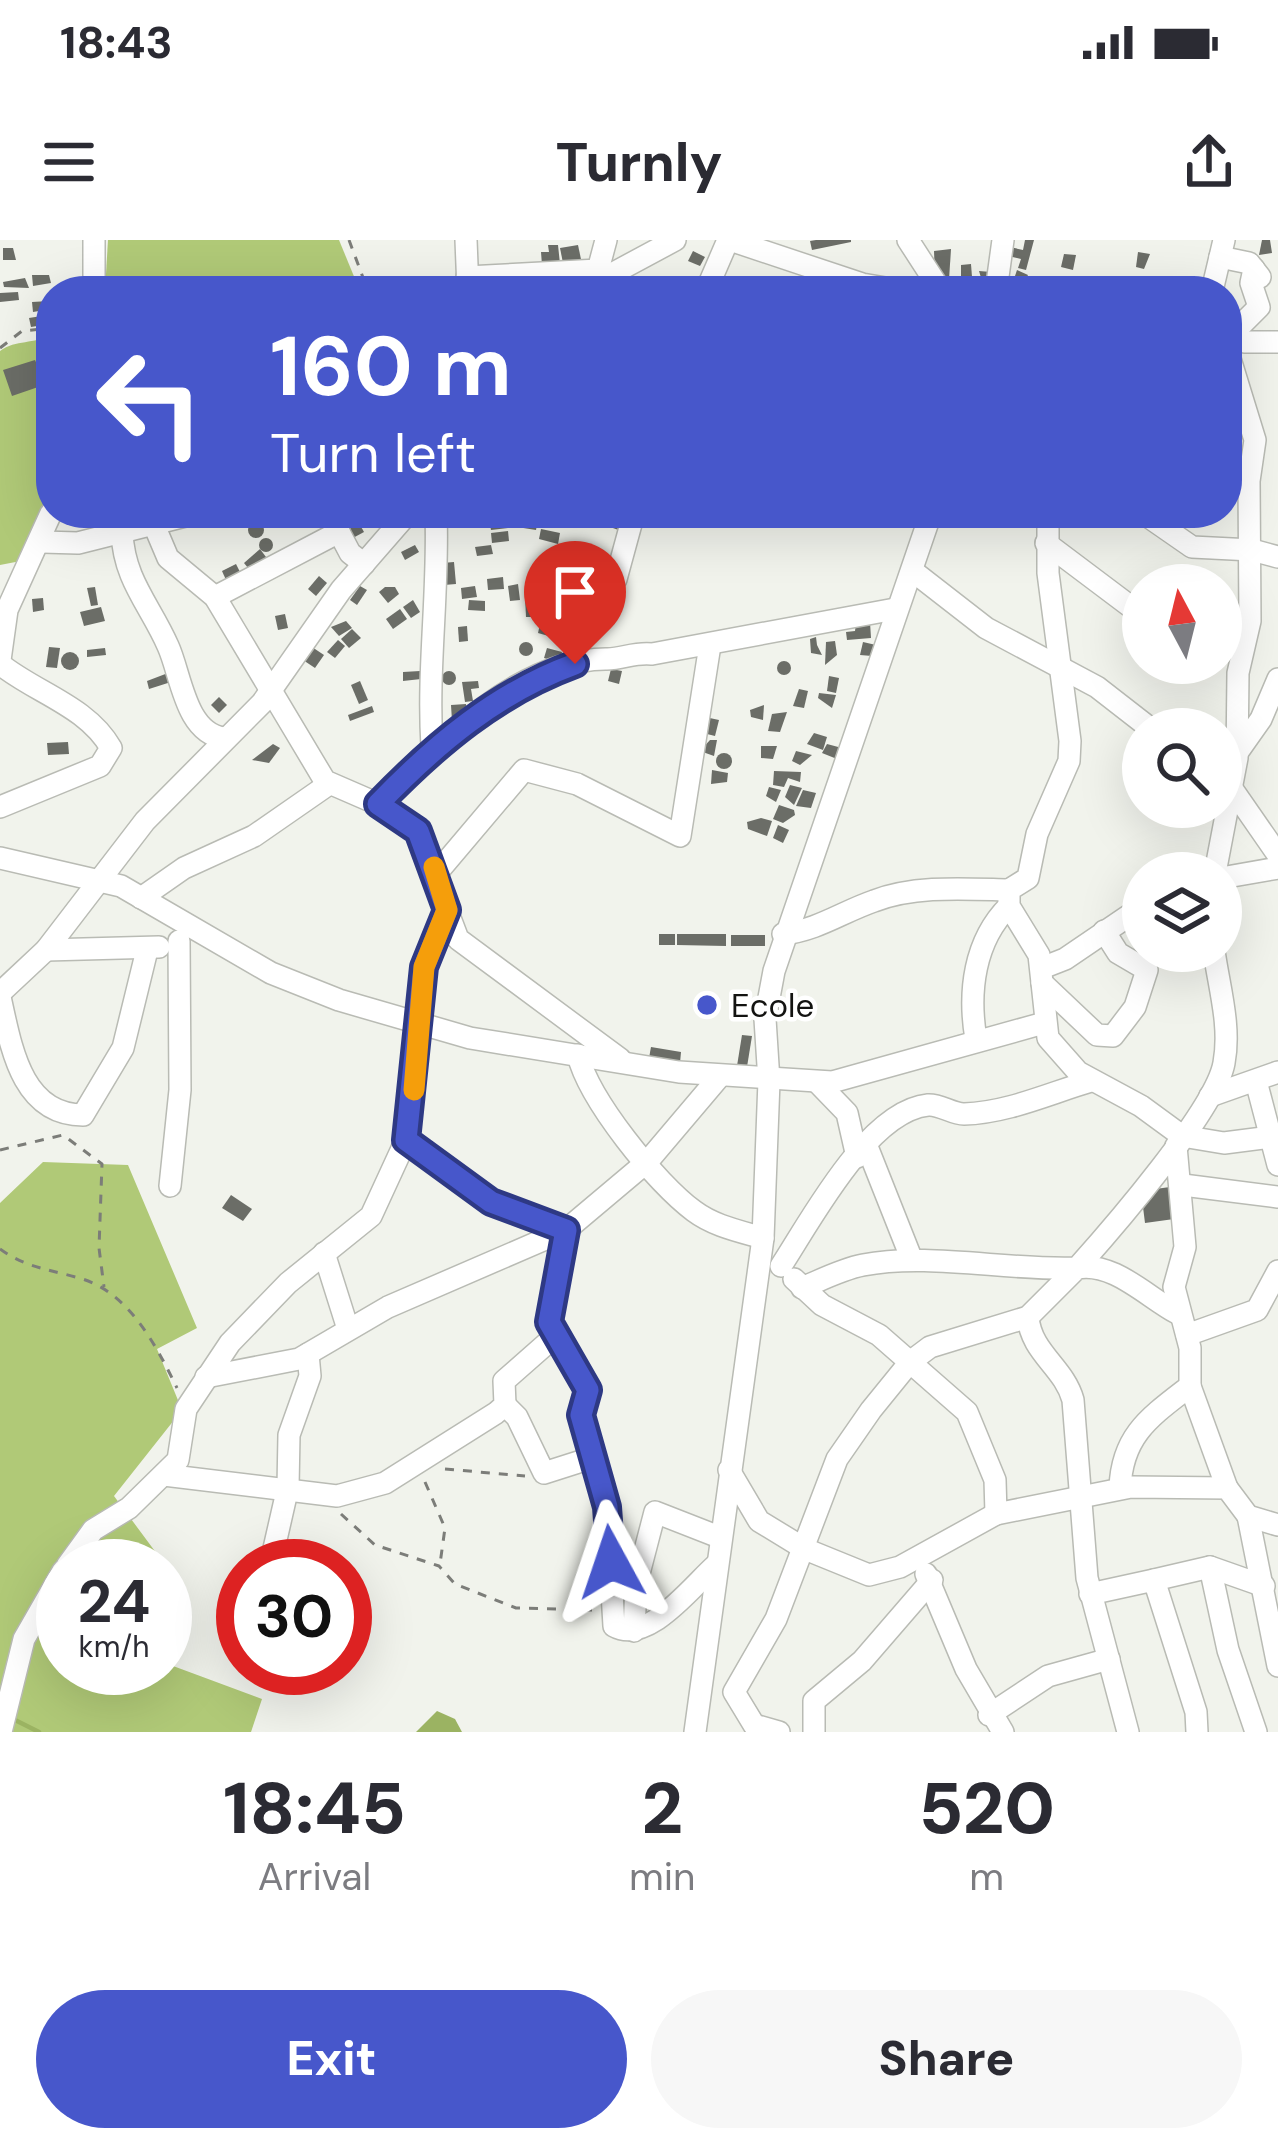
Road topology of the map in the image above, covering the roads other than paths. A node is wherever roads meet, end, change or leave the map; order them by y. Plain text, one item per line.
1 (94, 240) edge
2 (466, 240) edge
3 (605, 240) edge
4 (675, 240) edge
5 (729, 240) edge
6 (908, 240) edge
7 (1003, 240) edge
8 (1222, 249) edge
9 (1254, 269) junction
10 (94, 276) edge
11 (467, 276) edge
12 (596, 276) edge
13 (606, 276) edge
14 (713, 276) edge
15 (838, 276) edge
16 (931, 276) edge
17 (998, 276) edge
18 (1271, 290) dead end
19 (1242, 325) edge
20 (1242, 341) edge
21 (1278, 342) edge
22 (1242, 390) edge
23 (46, 528) edge
24 (142, 528) edge
25 (155, 528) edge
26 (324, 528) edge
27 (337, 528) edge
28 (395, 528) edge
29 (437, 528) edge
30 (630, 528) edge
31 (927, 528) edge
32 (1047, 528) edge
33 (1164, 528) edge
34 (122, 533) junction
35 (42, 542) junction
36 (1046, 543) junction
37 (1252, 550) junction
38 (1278, 557) edge
39 (364, 564) junction
40 (914, 572) junction
41 (215, 597) junction
42 (1122, 600) edge
43 (895, 610) junction
44 (710, 644) junction
45 (1242, 661) edge
46 (0, 662) edge
47 (575, 664) junction
48 (1061, 669) junction
49 (1278, 679) edge
50 (272, 691) junction
51 (1122, 710) edge
52 (224, 739) junction
53 (432, 747) junction
54 (1242, 747) edge
55 (329, 784) junction
56 (378, 804) junction
57 (1242, 804) edge
58 (0, 807) edge
59 (1278, 855) edge
60 (0, 858) edge
61 (1278, 868) edge
62 (1242, 873) edge
63 (436, 874) junction
64 (104, 880) junction
65 (141, 898) junction
66 (1009, 898) junction
67 (447, 910) junction
68 (1122, 919) edge
69 (1104, 931) junction
70 (783, 934) junction
71 (189, 938) junction
72 (46, 950) junction
73 (147, 950) junction
74 (1217, 972) edge
75 (1042, 975) junction
76 (0, 995) edge
77 (1043, 1023) junction
78 (419, 1024) junction
79 (976, 1039) junction
80 (578, 1055) junction
81 (621, 1060) junction
82 (1278, 1072) edge
83 (720, 1076) junction
84 (769, 1081) junction
85 (1091, 1081) junction
86 (1256, 1082) junction
87 (818, 1083) junction
88 (1210, 1096) junction
89 (1271, 1137) junction
90 (406, 1140) junction
91 (1179, 1141) junction
92 (862, 1151) junction
93 (648, 1161) junction
94 (1278, 1165) edge
95 (1184, 1185) junction
96 (170, 1186) dead end
97 (1278, 1197) edge
98 (566, 1230) junction
99 (762, 1246) junction
100 (324, 1253) junction
101 (913, 1260) junction
102 (781, 1267) junction
103 (1078, 1268) junction
104 (1278, 1271) edge
105 (802, 1288) junction
106 (1177, 1313) junction
107 (1028, 1317) junction
108 (349, 1329) junction
109 (1187, 1335) junction
110 (554, 1337) junction
111 (308, 1354) junction
112 (910, 1362) junction
113 (206, 1377) junction
114 (1190, 1385) junction
115 (505, 1405) junction
116 (592, 1458) junction
117 (729, 1469) junction
118 (164, 1474) junction
119 (289, 1487) junction
120 (1120, 1488) junction
121 (1227, 1488) junction
122 (1083, 1497) junction
123 (996, 1514) junction
124 (1248, 1516) junction
125 (1278, 1525) edge
126 (719, 1538) junction
127 (86, 1539) edge
128 (276, 1539) edge
129 (805, 1549) junction
130 (913, 1560) junction
131 (716, 1565) junction
132 (1210, 1568) junction
133 (932, 1580) junction
134 (1154, 1580) junction
135 (1264, 1586) junction
136 (1090, 1594) junction
137 (36, 1618) edge
138 (634, 1630) junction
139 (1109, 1659) junction
140 (1278, 1666) edge
141 (734, 1692) junction
142 (996, 1724) edge
143 (696, 1730) edge
144 (1, 1732) edge
145 (779, 1732) edge
146 (814, 1732) edge
147 (1129, 1732) edge
148 (1197, 1732) edge
149 (1256, 1732) edge

1 - 10 street
2 - 11 street
3 - 12 street
4 - 13 street
5 - 14 street
5 - 15 street
6 - 16 street
7 - 17 street
8 - 9 street
9 - 18 street
9 - 19 street
20 - 21 street
22 - 37 street
23 - 35 street
24 - 34 street
25 - 41 street
26 - 41 street
27 - 39 street
28 - 39 street
29 - 53 street
30 - 47 street
31 - 40 street
32 - 36 street
33 - 37 street
34 - 35 street
34 - 52 street
35 - 46 street
36 - 42 street
36 - 48 street
37 - 38 street
37 - 45 street
39 - 50 street
40 - 43 street
40 - 48 street
41 - 50 street
43 - 44 street
43 - 70 street
44 - 47 street
44 - 63 street
46 - 58 street
47 - 53 street
48 - 51 street
48 - 66 street
49 - 54 street
50 - 52 street
50 - 55 street
52 - 64 street
53 - 56 street
55 - 56 street
55 - 65 street
56 - 63 street
57 - 59 street
60 - 64 street
61 - 62 street
63 - 67 street
64 - 65 street
64 - 72 street
65 - 71 street
66 - 70 street
66 - 75 street
66 - 79 street
67 - 78 street
67 - 81 street
68 - 69 street
69 - 75 street
69 - 75 street
70 - 84 street
71 - 73 street
71 - 78 street
71 - 96 street
72 - 73 street
72 - 76 street
73 - 76 street
74 - 88 street
75 - 77 street
77 - 79 street
77 - 85 street
78 - 80 street
78 - 90 street
79 - 87 street
80 - 81 street
80 - 93 street
81 - 83 street
82 - 86 street
83 - 84 street
83 - 93 street
84 - 87 street
84 - 99 street
85 - 91 street
85 - 92 street
86 - 88 street
86 - 89 street
87 - 92 street
88 - 91 street
89 - 91 street
89 - 94 street
90 - 98 street
90 - 100 street
91 - 95 street
91 - 103 street
92 - 101 street
92 - 102 street
93 - 98 street
93 - 99 street
95 - 97 street
95 - 106 street
98 - 108 street
98 - 110 street
99 - 102 street
99 - 117 street
100 - 108 street
100 - 113 street
101 - 103 street
101 - 105 street
102 - 105 street
103 - 106 street
103 - 107 street
104 - 109 street
105 - 112 street
106 - 109 street
107 - 112 street
107 - 122 street
108 - 111 street
109 - 114 street
110 - 115 street
110 - 116 street
111 - 113 street
111 - 119 street
112 - 123 street
112 - 129 street
113 - 118 street
114 - 120 street
114 - 121 street
115 - 116 street
115 - 119 street
116 - 138 street
117 - 126 street
117 - 129 street
118 - 119 street
118 - 127 street
119 - 128 street
120 - 121 street
120 - 122 street
121 - 124 street
122 - 123 street
122 - 136 street
123 - 130 street
124 - 125 street
124 - 135 street
126 - 131 street
126 - 138 street
129 - 130 street
129 - 141 street
130 - 133 street
131 - 138 street
131 - 143 street
132 - 134 street
132 - 135 street
132 - 149 street
133 - 142 street
133 - 146 street
134 - 136 street
134 - 148 street
135 - 140 street
136 - 139 street
137 - 144 street
139 - 142 street
139 - 147 street
141 - 143 street
141 - 145 street

